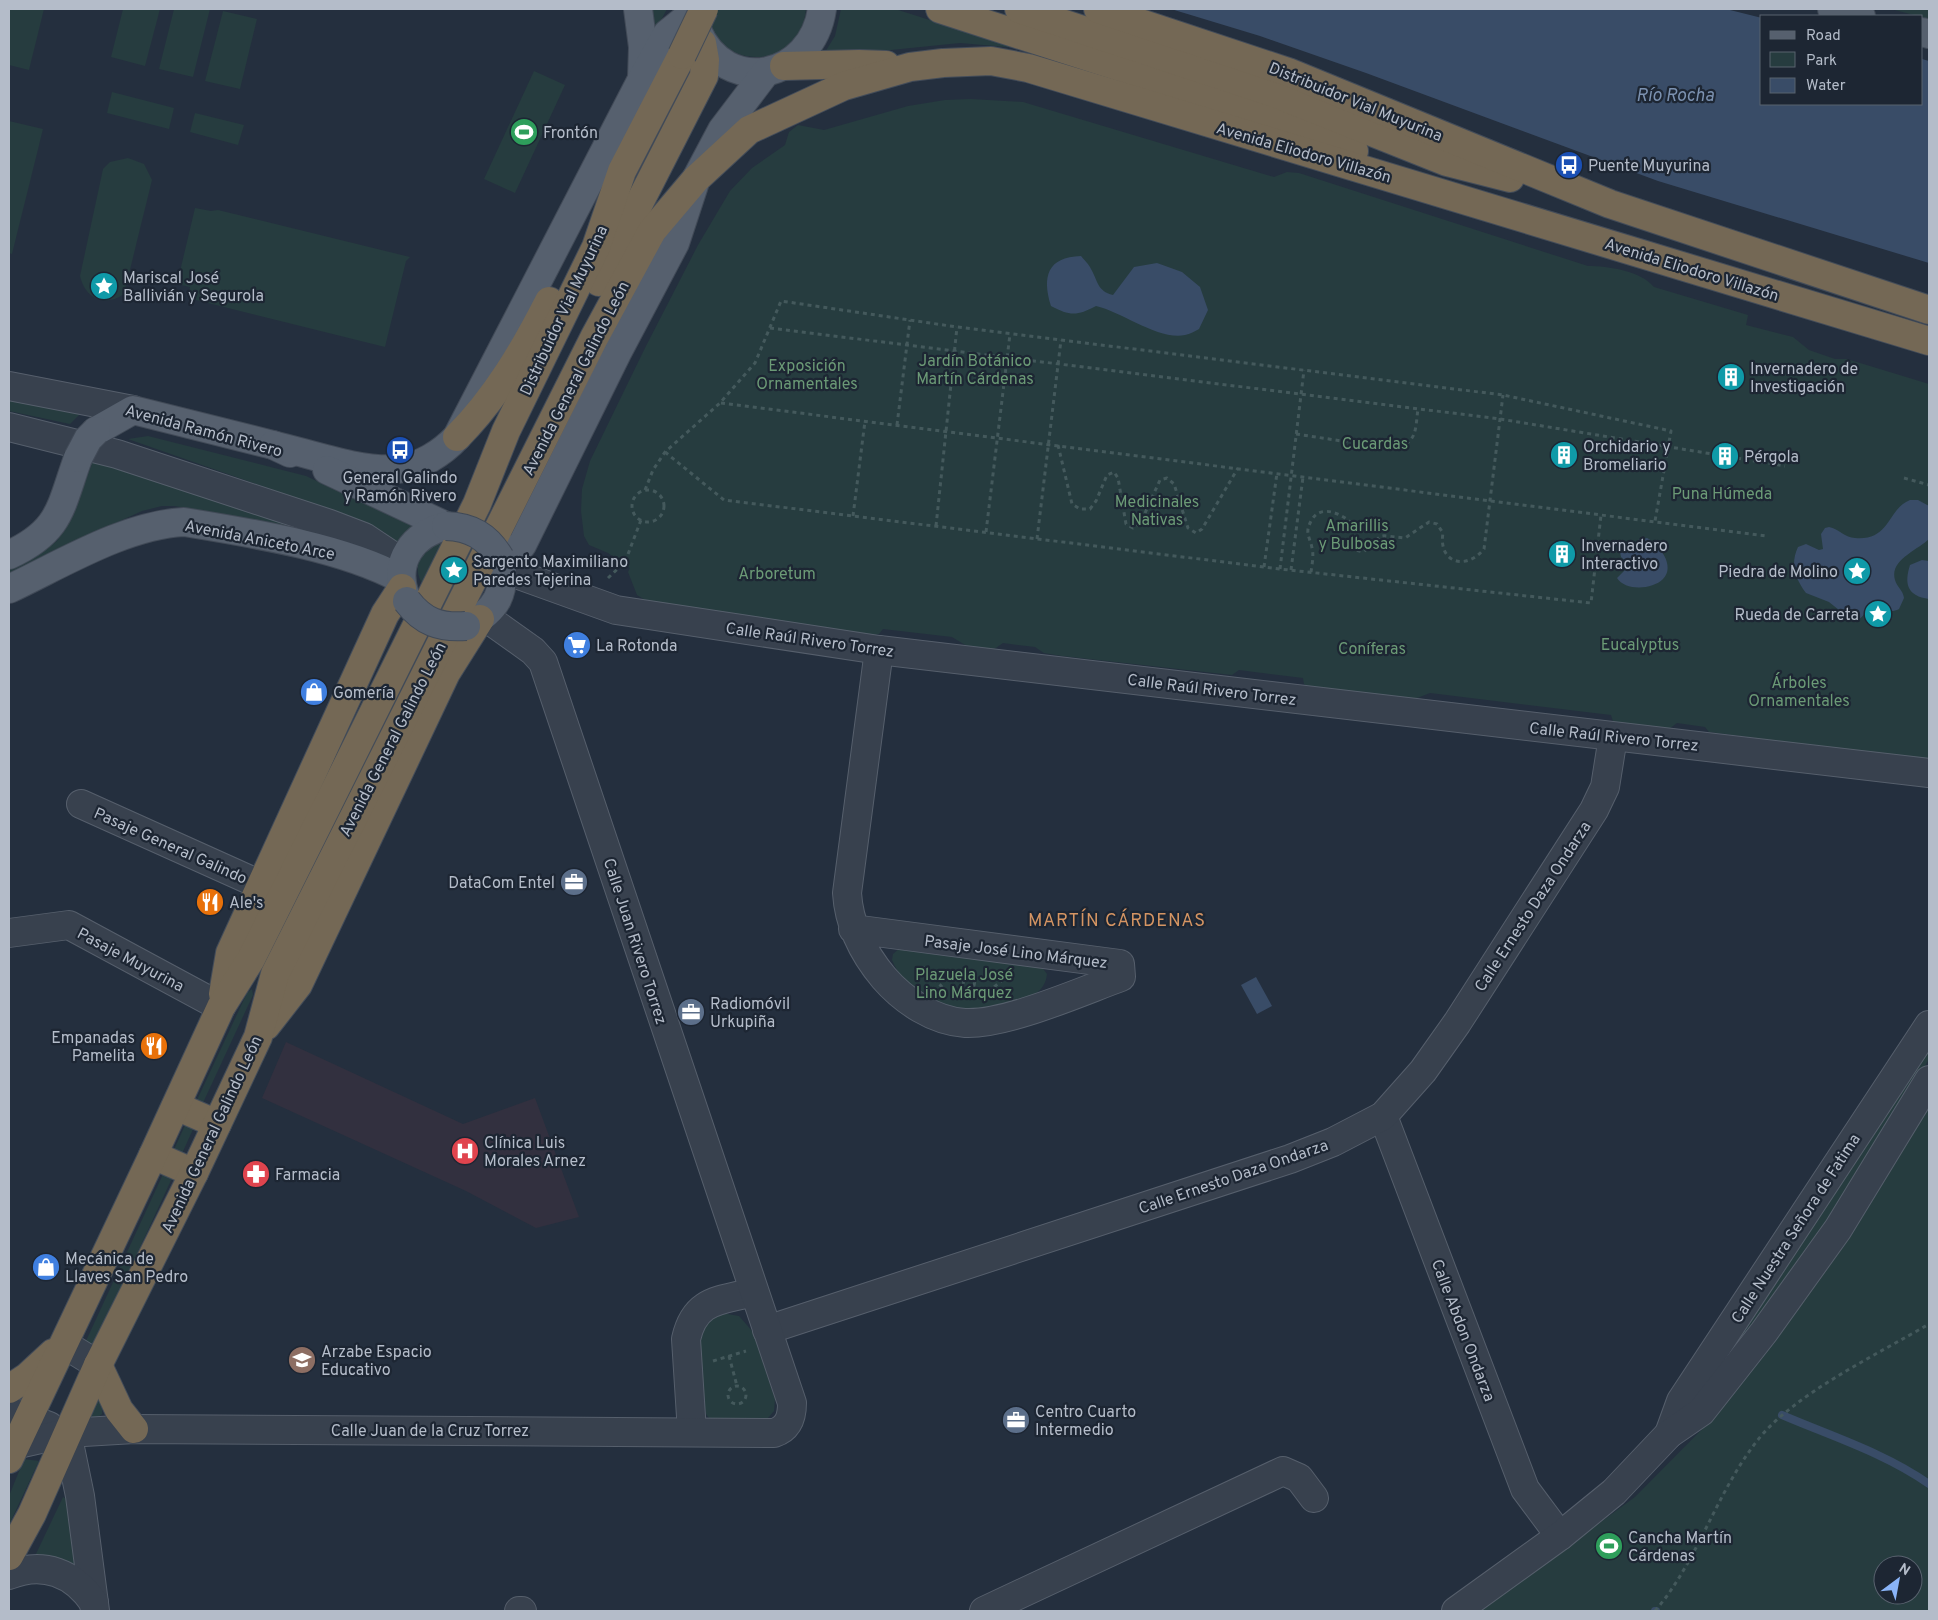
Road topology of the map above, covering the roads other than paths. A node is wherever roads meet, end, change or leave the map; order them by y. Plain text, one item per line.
1 (638, 9) edge
2 (822, 9) edge
3 (940, 9) edge
4 (1019, 9) edge
5 (1098, 9) edge
6 (1832, 9) edge
7 (696, 10) edge
8 (1857, 15) edge
9 (692, 49) junction
10 (910, 67) junction
11 (775, 69) junction
12 (642, 79) junction
13 (622, 171) junction
14 (696, 179) junction
15 (1478, 204) junction
16 (1610, 204) junction
17 (1929, 310) edge
18 (1929, 341) edge
19 (9, 386) edge
20 (133, 410) junction
21 (9, 428) edge
22 (458, 437) junction
23 (273, 445) junction
24 (477, 504) junction
25 (446, 526) junction
26 (9, 555) edge
27 (501, 563) junction
28 (403, 583) junction
29 (9, 589) edge
30 (477, 620) junction
31 (879, 650) junction
32 (1613, 737) junction
33 (1929, 773) edge
34 (81, 804) dead end
35 (261, 886) junction
36 (853, 929) junction
37 (9, 933) edge
38 (221, 1007) junction
39 (1929, 1025) edge
40 (258, 1038) junction
41 (1929, 1080) edge
42 (176, 1106) junction
43 (1383, 1116) junction
44 (217, 1124) junction
45 (153, 1155) junction
46 (194, 1173) junction
47 (754, 1292) junction
48 (767, 1330) junction
49 (64, 1344) junction
50 (98, 1365) junction
51 (9, 1389) edge
52 (18, 1415) edge
53 (789, 1422) joint
54 (134, 1429) junction
55 (692, 1432) junction
56 (67, 1433) junction
57 (1669, 1434) junction
58 (11, 1450) edge
59 (1314, 1498) dead end
60 (1560, 1536) junction
61 (9, 1556) edge
62 (9, 1575) edge
63 (94, 1607) edge
64 (984, 1611) edge
65 (1456, 1611) edge

1 - 12 main road
2 - 11 main road, Avenida General Galindo León
3 - 15 highway
4 - 16 highway
5 - 16 highway, Distribuidor Vial Muyurina
6 - 8 main road
7 - 9 highway, Distribuidor Vial Muyurina, bridge
7 - 12 main road
9 - 11 main road
9 - 13 highway, Distribuidor Vial Muyurina
9 - 24 highway
10 - 11 highway
10 - 14 highway, Avenida Eliodoro Villazón
10 - 15 highway, Avenida Eliodoro Villazón
11 - 14 main road, Avenida General Galindo León
12 - 22 main road
13 - 22 highway
13 - 24 highway, Distribuidor Vial Muyurina
14 - 27 main road
14 - 40 highway, Avenida General Galindo León
15 - 18 highway, Avenida Eliodoro Villazón
16 - 17 highway, Avenida Eliodoro Villazón
19 - 20 street, Avenida Ramón Rivero
20 - 23 main road, Avenida Ramón Rivero
20 - 26 main road, bridge
21 - 28 street
22 - 23 main road
23 - 25 main road, Avenida Ramón Rivero
24 - 38 highway, Avenida General Galindo León
25 - 27 main road, bridge
25 - 28 main road
27 - 30 main road
27 - 31 street, Calle Raúl Rivero Torrez
28 - 29 main road, Avenida Aniceto Arce
28 - 30 main road, bridge
28 - 35 highway
30 - 40 highway
30 - 47 street, Calle Juan Rivero Torrez
31 - 32 street, Calle Raúl Rivero Torrez
31 - 36 street, Pasaje José Lino Márquez
32 - 33 street, Calle Raúl Rivero Torrez
32 - 43 street, Calle Ernesto Daza Ondarza
34 - 35 street, Pasaje General Galindo
35 - 38 highway
36 - 36 street, Pasaje José Lino Márquez
37 - 38 street, Pasaje Muyurina
38 - 42 highway, Avenida General Galindo León
39 - 57 street, Calle Nuestra Señora de Fatima
40 - 44 highway, Avenida General Galindo León
41 - 57 street, Calle Nuestra Señora de Fatima
42 - 44 highway
42 - 45 highway, Avenida General Galindo León
43 - 48 street, Calle Ernesto Daza Ondarza
43 - 60 street, Calle Abdon Ondarza
44 - 46 highway, Avenida General Galindo León
45 - 46 highway
45 - 49 highway, Avenida General Galindo León
46 - 50 highway, Avenida General Galindo León
47 - 48 street, Calle Juan Rivero Torrez
47 - 55 street
48 - 53 street, Calle Juan Rivero Torrez
49 - 50 street
49 - 51 highway
49 - 52 highway, Avenida General Galindo León
50 - 54 highway
50 - 56 highway, Avenida General Galindo León
52 - 56 street, Calle Juan de la Cruz Torrez
52 - 58 highway, Avenida General Galindo León
53 - 55 street, Calle Juan de la Cruz Torrez
54 - 55 street, Calle Juan de la Cruz Torrez
54 - 56 street, Calle Juan de la Cruz Torrez
56 - 58 street, Calle Juan de la Cruz Torrez
56 - 61 highway, Avenida General Galindo León
56 - 63 street
57 - 60 street, Calle Nuestra Señora de Fatima
59 - 64 street
60 - 65 street, Calle Nuestra Señora de Fatima
62 - 63 street

